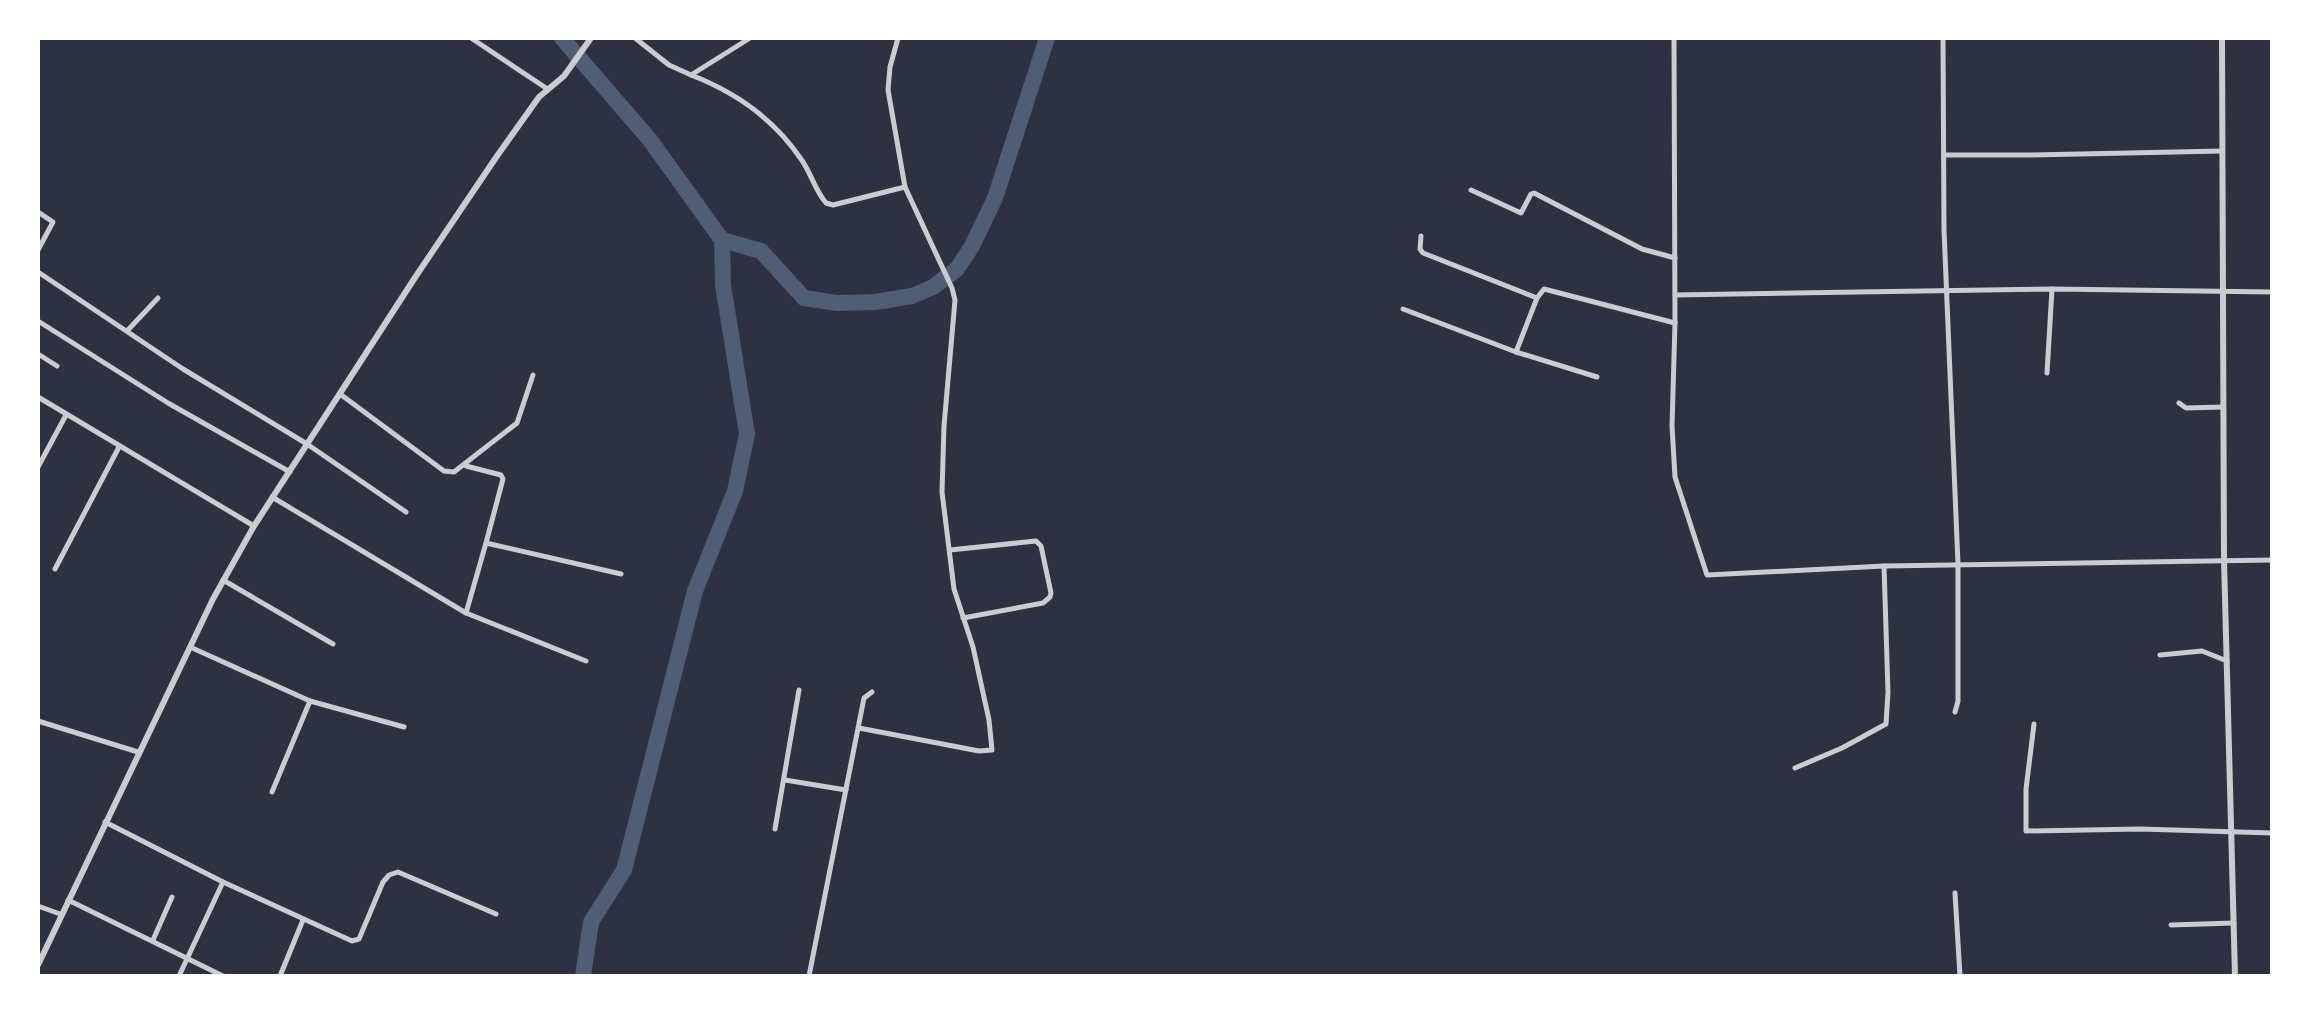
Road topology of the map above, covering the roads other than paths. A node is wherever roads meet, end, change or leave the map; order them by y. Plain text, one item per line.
1 (471, 38) edge
2 (591, 38) edge
3 (635, 38) edge
4 (750, 38) edge
5 (898, 38) edge
6 (1674, 38) edge
7 (1943, 38) edge
8 (2222, 38) edge
9 (691, 75) junction
10 (546, 88) junction
11 (2222, 151) junction
12 (1944, 155) junction
13 (905, 187) junction
14 (1471, 190) dead end
15 (38, 212) edge
16 (1421, 236) dead end
17 (38, 250) edge
18 (1675, 258) junction
19 (38, 272) edge
20 (2052, 289) junction
21 (1945, 291) junction
22 (2223, 291) junction
23 (2272, 292) edge
24 (1675, 295) junction
25 (158, 298) dead end
26 (1537, 298) junction
27 (1403, 309) dead end
28 (38, 321) edge
29 (1675, 323) junction
30 (127, 331) junction
31 (1516, 352) junction
32 (38, 354) edge
33 (57, 366) dead end
34 (2047, 373) dead end
35 (533, 375) dead end
36 (1597, 377) dead end
37 (340, 394) junction
38 (38, 397) edge
39 (2179, 403) dead end
40 (2223, 407) junction
41 (66, 415) junction
42 (307, 444) junction
43 (119, 447) junction
44 (465, 465) junction
45 (38, 467) edge
46 (290, 472) junction
47 (272, 497) junction
48 (406, 512) dead end
49 (254, 526) junction
50 (486, 543) junction
51 (950, 550) junction
52 (2224, 560) junction
53 (2272, 560) edge
54 (1958, 564) junction
55 (1884, 566) junction
56 (55, 569) dead end
57 (621, 574) dead end
58 (223, 580) junction
59 (466, 613) junction
60 (963, 618) junction
61 (333, 644) dead end
62 (190, 647) junction
63 (2160, 655) dead end
64 (586, 661) dead end
65 (2227, 661) junction
66 (799, 690) dead end
67 (872, 692) dead end
68 (310, 701) junction
69 (1955, 712) dead end
70 (38, 721) edge
71 (2034, 724) dead end
72 (404, 727) dead end
73 (859, 728) junction
74 (138, 752) junction
75 (1795, 768) dead end
76 (785, 780) junction
77 (846, 790) junction
78 (272, 792) dead end
79 (104, 822) junction
80 (775, 829) dead end
81 (2233, 833) junction
82 (2272, 833) edge
83 (223, 882) junction
84 (1955, 893) dead end
85 (172, 897) dead end
86 (68, 900) junction
87 (38, 906) edge
88 (60, 914) junction
89 (496, 914) dead end
90 (303, 920) junction
91 (2234, 923) junction
92 (2171, 925) dead end
93 (153, 940) junction
94 (187, 959) junction
95 (38, 965) edge
96 (179, 976) edge
97 (223, 976) edge
98 (280, 976) edge
99 (809, 976) edge
100 (1960, 976) edge
101 (2235, 976) edge

1 - 10 street
2 - 10 street
3 - 9 street
4 - 9 street
5 - 13 street
6 - 18 street
7 - 12 street
8 - 11 street
9 - 13 street
10 - 37 street
11 - 12 street
11 - 22 street
12 - 21 street
13 - 51 street
14 - 18 street
15 - 17 street
16 - 26 street
18 - 24 street
19 - 30 street
20 - 21 street
20 - 22 street
20 - 34 street
21 - 24 street
21 - 54 street
22 - 23 street
22 - 40 street
24 - 29 street
25 - 30 street
26 - 29 street
26 - 31 street
27 - 31 street
28 - 46 street
29 - 55 street
30 - 42 street
31 - 36 street
32 - 33 street
35 - 44 street
37 - 42 street
37 - 44 street
38 - 41 street
39 - 40 street
40 - 52 street
41 - 43 street
41 - 45 street
42 - 46 street
42 - 48 street
43 - 49 street
43 - 56 street
44 - 50 street
46 - 47 street
47 - 49 street
47 - 59 street
49 - 58 street
50 - 57 street
50 - 59 street
51 - 60 street
51 - 60 street
52 - 53 street
52 - 54 street
52 - 65 street
54 - 55 street
54 - 69 street
55 - 75 street
58 - 61 street
58 - 62 street
59 - 64 street
60 - 73 street
62 - 68 street
62 - 74 street
63 - 65 street
65 - 81 street
66 - 76 street
67 - 73 street
68 - 72 street
68 - 78 street
70 - 74 street
71 - 81 street
73 - 77 street
74 - 79 street
76 - 77 street
76 - 80 street
77 - 99 street
79 - 83 street
79 - 86 street
81 - 82 street
81 - 91 street
83 - 90 street
83 - 94 street
84 - 100 street
85 - 93 street
86 - 88 street
86 - 93 street
87 - 88 street
88 - 95 street
89 - 90 street
90 - 98 street
91 - 92 street
91 - 101 street
93 - 94 street
94 - 96 street
94 - 97 street

